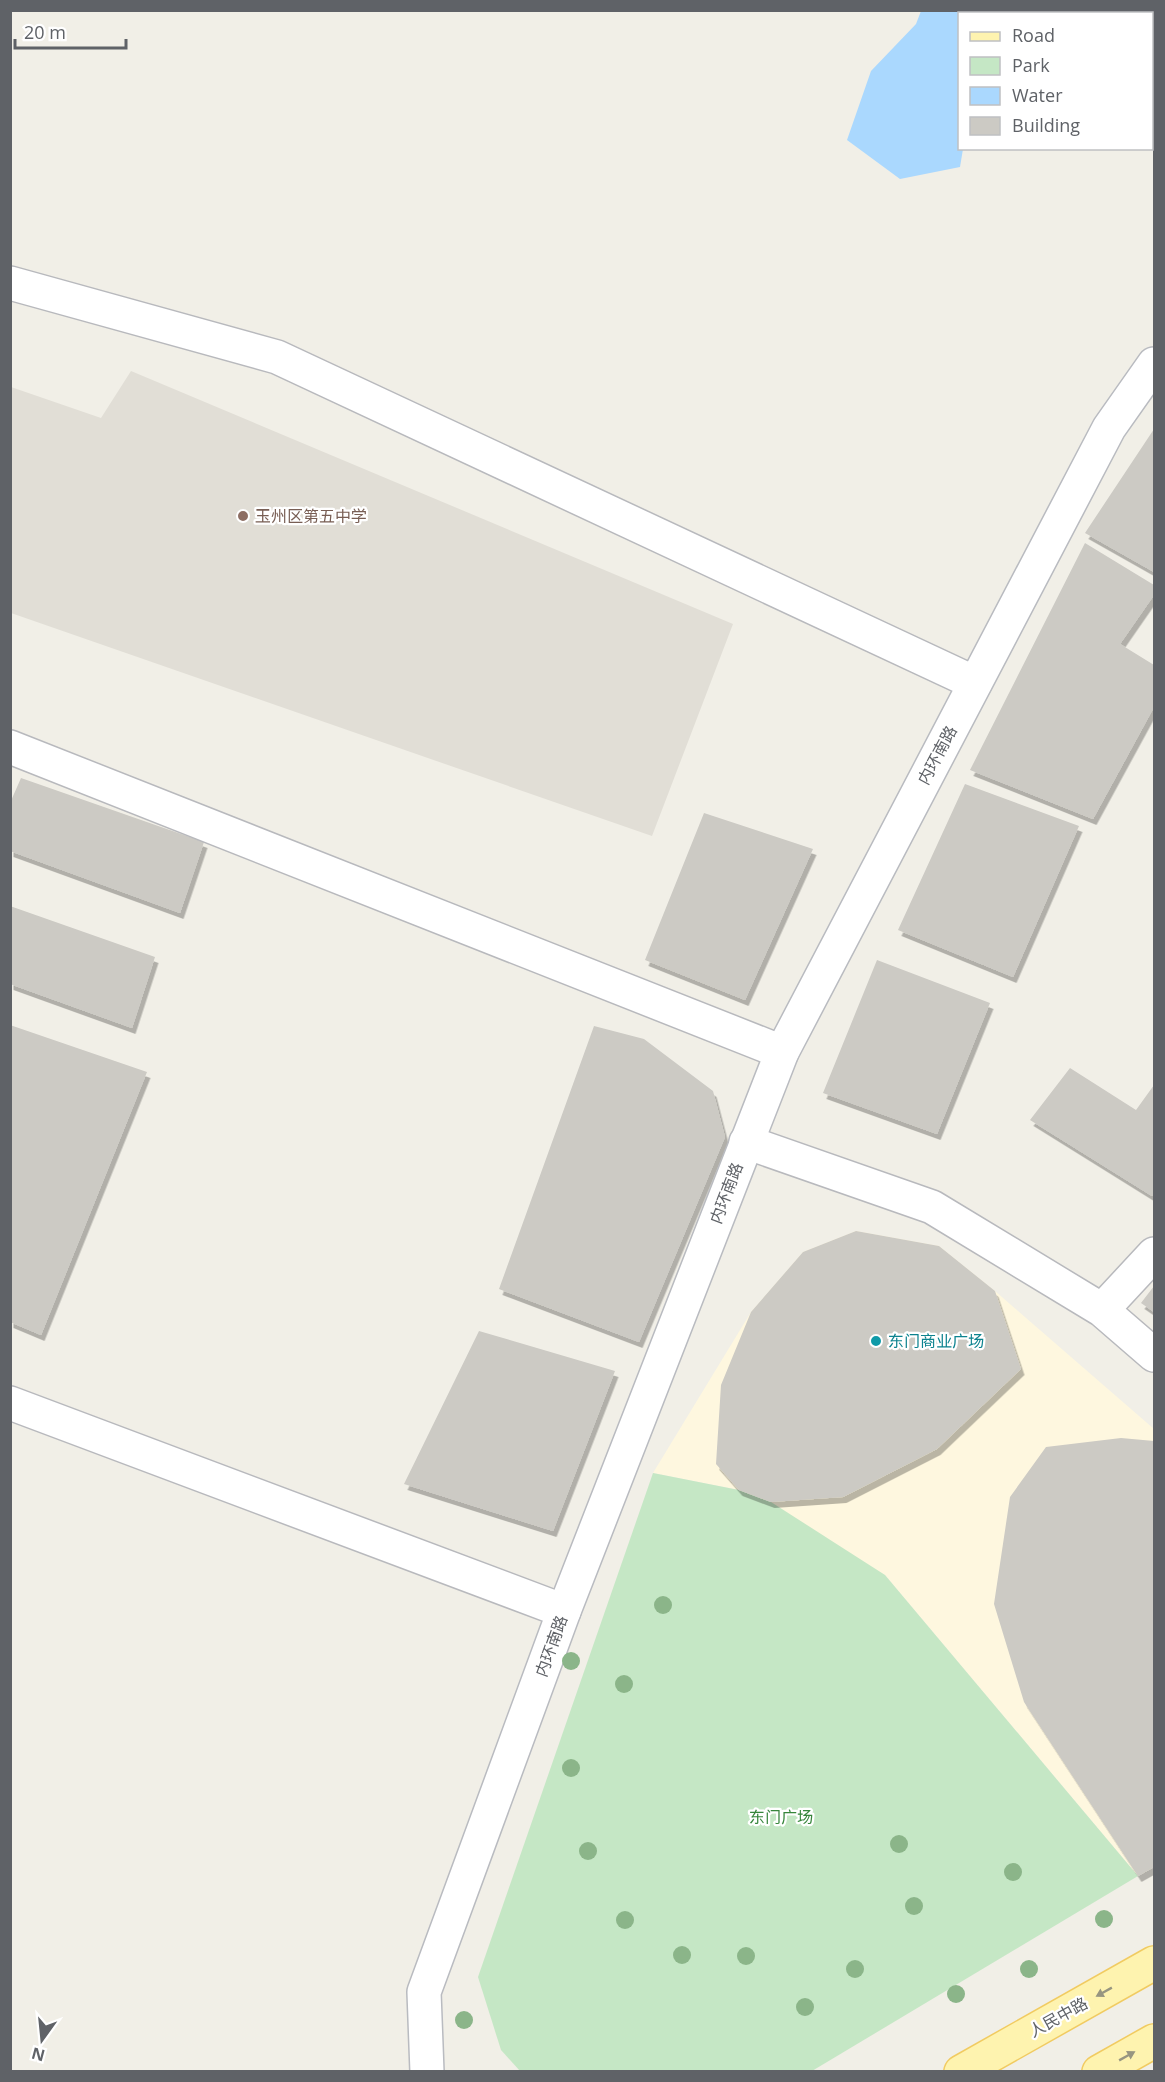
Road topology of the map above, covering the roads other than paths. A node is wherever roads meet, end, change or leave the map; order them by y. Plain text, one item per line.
1 (10, 283) edge
2 (1155, 364) edge
3 (975, 683) junction
4 (10, 747) edge
5 (782, 1052) junction
6 (746, 1142) junction
7 (1155, 1254) edge
8 (1102, 1310) junction
9 (1155, 1355) edge
10 (10, 1403) edge
11 (564, 1611) junction
12 (1155, 1963) edge
13 (1155, 2041) edge
14 (427, 2072) edge
15 (962, 2072) edge
16 (1099, 2072) edge

1 - 3 street
2 - 3 street, 内环南路
3 - 5 street, 内环南路
4 - 5 street
5 - 6 street, 内环南路
6 - 8 street
6 - 11 street, 内环南路
7 - 8 street
8 - 9 street
10 - 11 street
11 - 14 street, 内环南路
12 -> 15 main road, 人民中路
16 -> 13 main road

